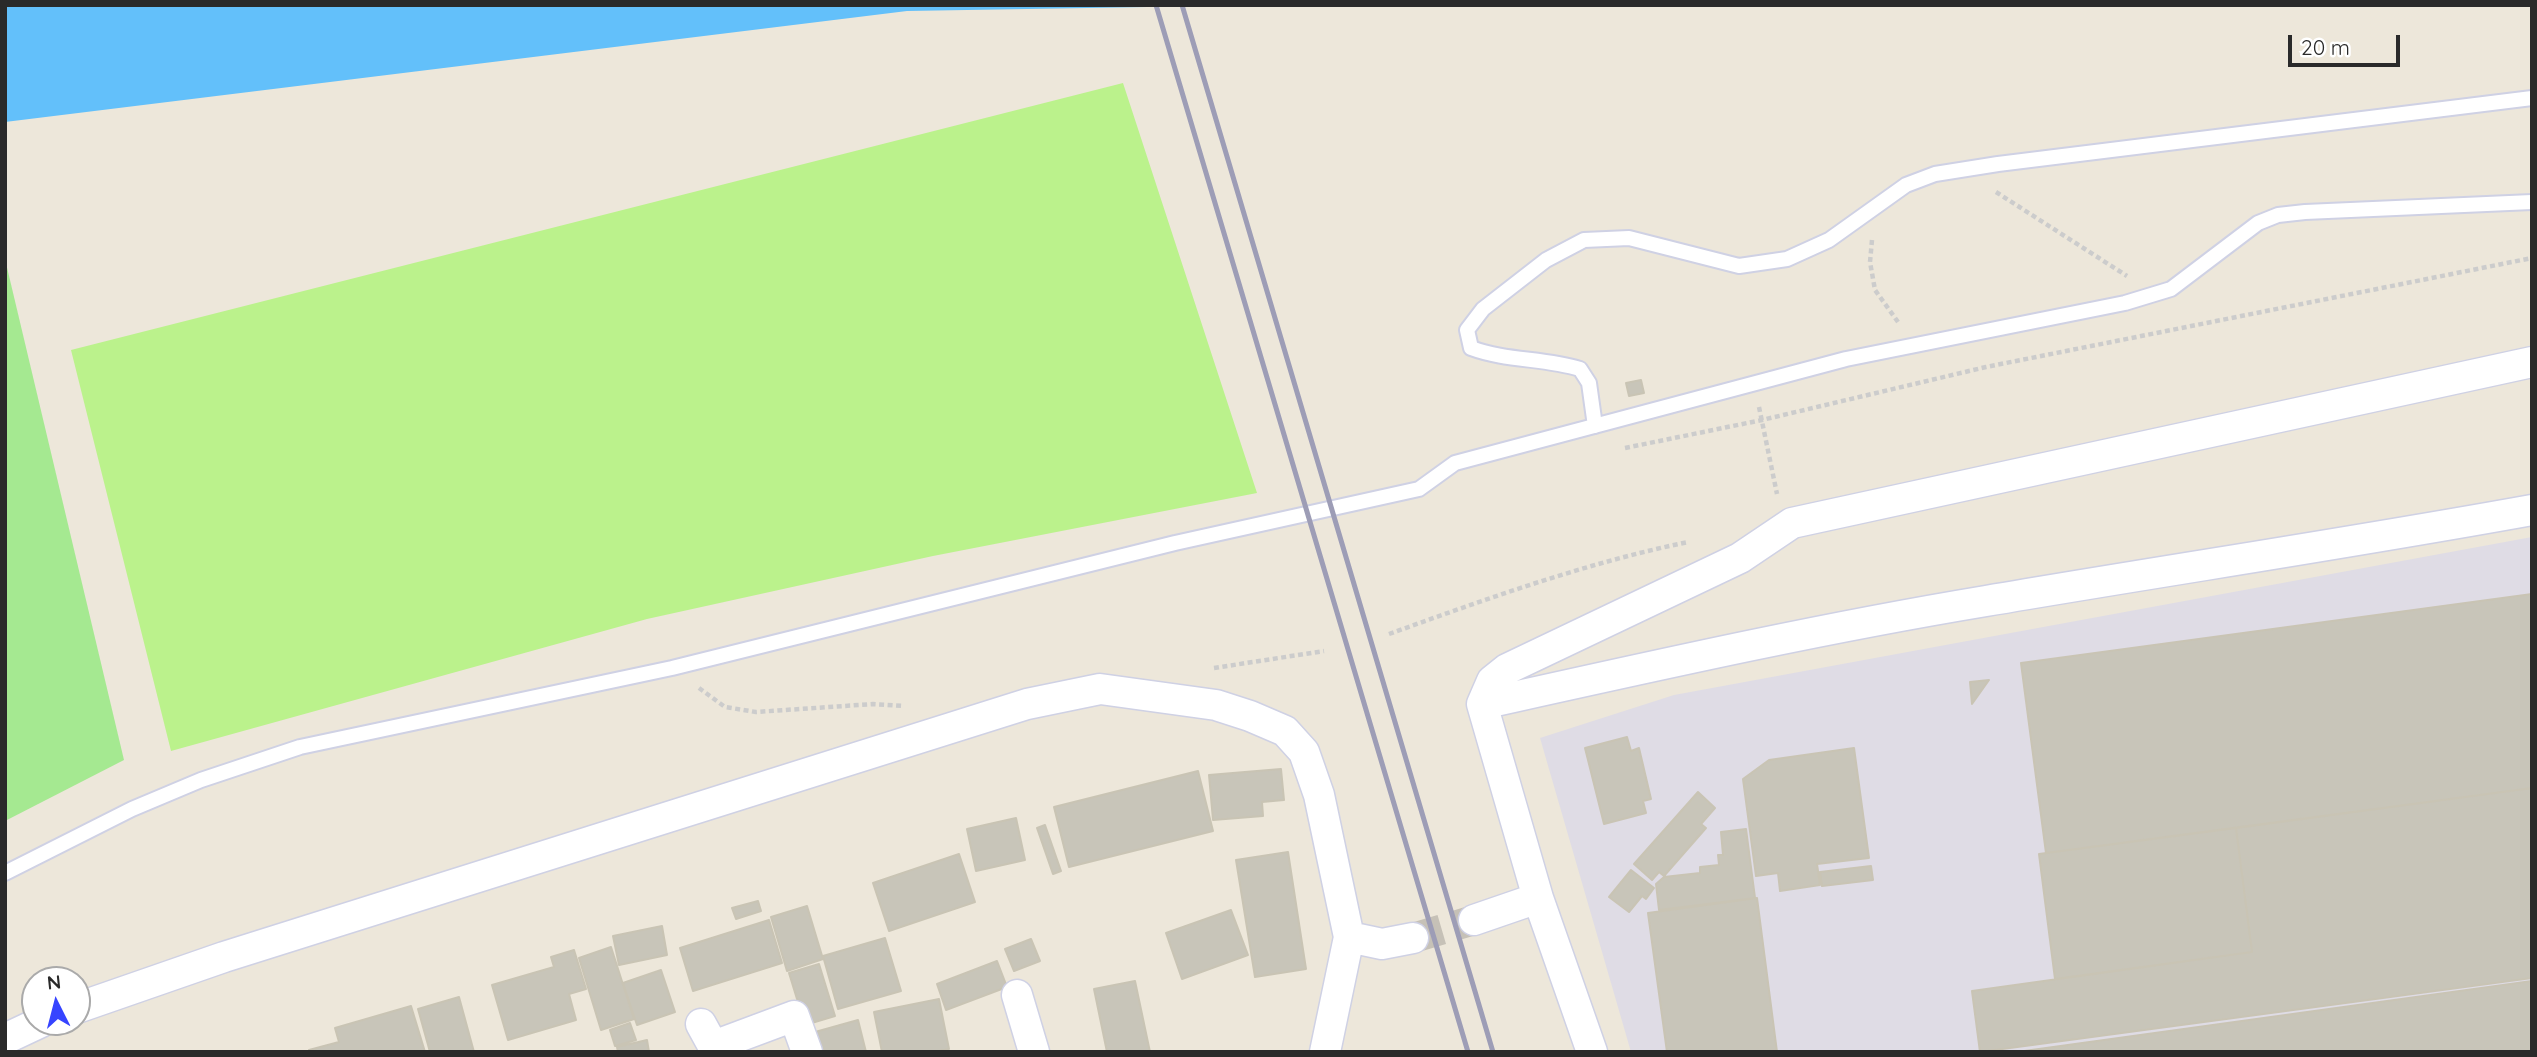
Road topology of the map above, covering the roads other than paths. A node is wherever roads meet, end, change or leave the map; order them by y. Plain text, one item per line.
1 (2532, 97) edge
2 (2532, 202) edge
3 (2532, 362) edge
4 (1595, 426) junction
5 (2532, 510) edge
6 (1482, 704) junction
7 (5, 873) edge
8 (1538, 898) junction
9 (1474, 920) tunnel mouth
10 (1349, 937) junction
11 (1413, 938) tunnel mouth
12 (1017, 995) dead end
13 (91, 1003) edge
14 (701, 1024) dead end
15 (21, 1031) edge
16 (5, 1039) edge
17 (807, 1052) edge
18 (1034, 1052) edge
19 (1325, 1052) edge
20 (1592, 1052) edge

1 - 4 lane
2 - 4 lane
3 - 6 street
4 - 7 lane
5 - 6 street
6 - 8 street
8 - 9 street
8 - 20 street
10 - 11 street
10 - 13 street
10 - 19 street
12 - 18 street
14 - 17 street
15 - 16 street

